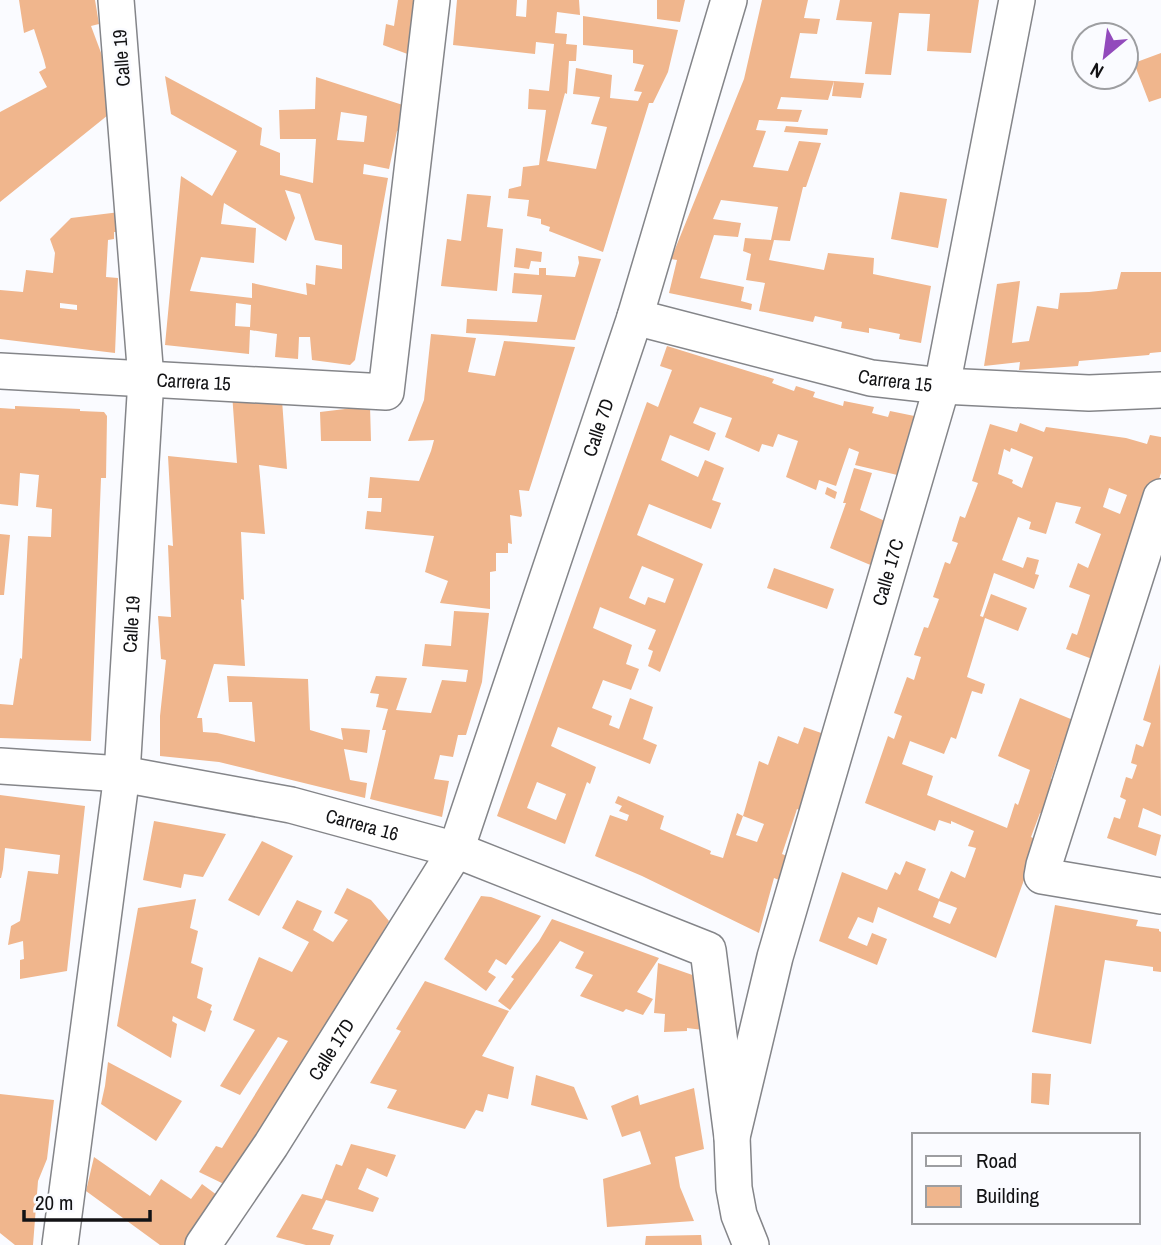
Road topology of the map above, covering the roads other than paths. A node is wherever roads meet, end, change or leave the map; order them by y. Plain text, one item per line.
1 (116, 0) edge
2 (432, 0) edge
3 (729, 0) edge
4 (1017, 0) edge
5 (635, 317) junction
6 (0, 371) edge
7 (146, 379) junction
8 (942, 386) junction
9 (1161, 390) edge
10 (1161, 497) edge
11 (0, 766) edge
12 (122, 774) junction
13 (456, 850) junction
14 (1161, 896) edge
15 (733, 1138) junction
16 (60, 1245) edge
17 (203, 1245) edge
18 (751, 1245) edge

1 - 7 street, Calle 19
2 - 7 street, Carrera 15
3 - 5 street, Calle 7D
4 - 8 street, Calle 17C
5 - 8 street, Carrera 15
5 - 13 street, Calle 7D
6 - 7 street, Carrera 15
7 - 12 street, Calle 19
8 - 9 street, Carrera 15
8 - 15 street, Calle 17C
10 - 14 street
11 - 12 street, Carrera 16
12 - 13 street, Carrera 16
12 - 16 street, Calle 19
13 - 15 street, Carrera 16
13 - 17 street, Calle 17D
15 - 18 street

